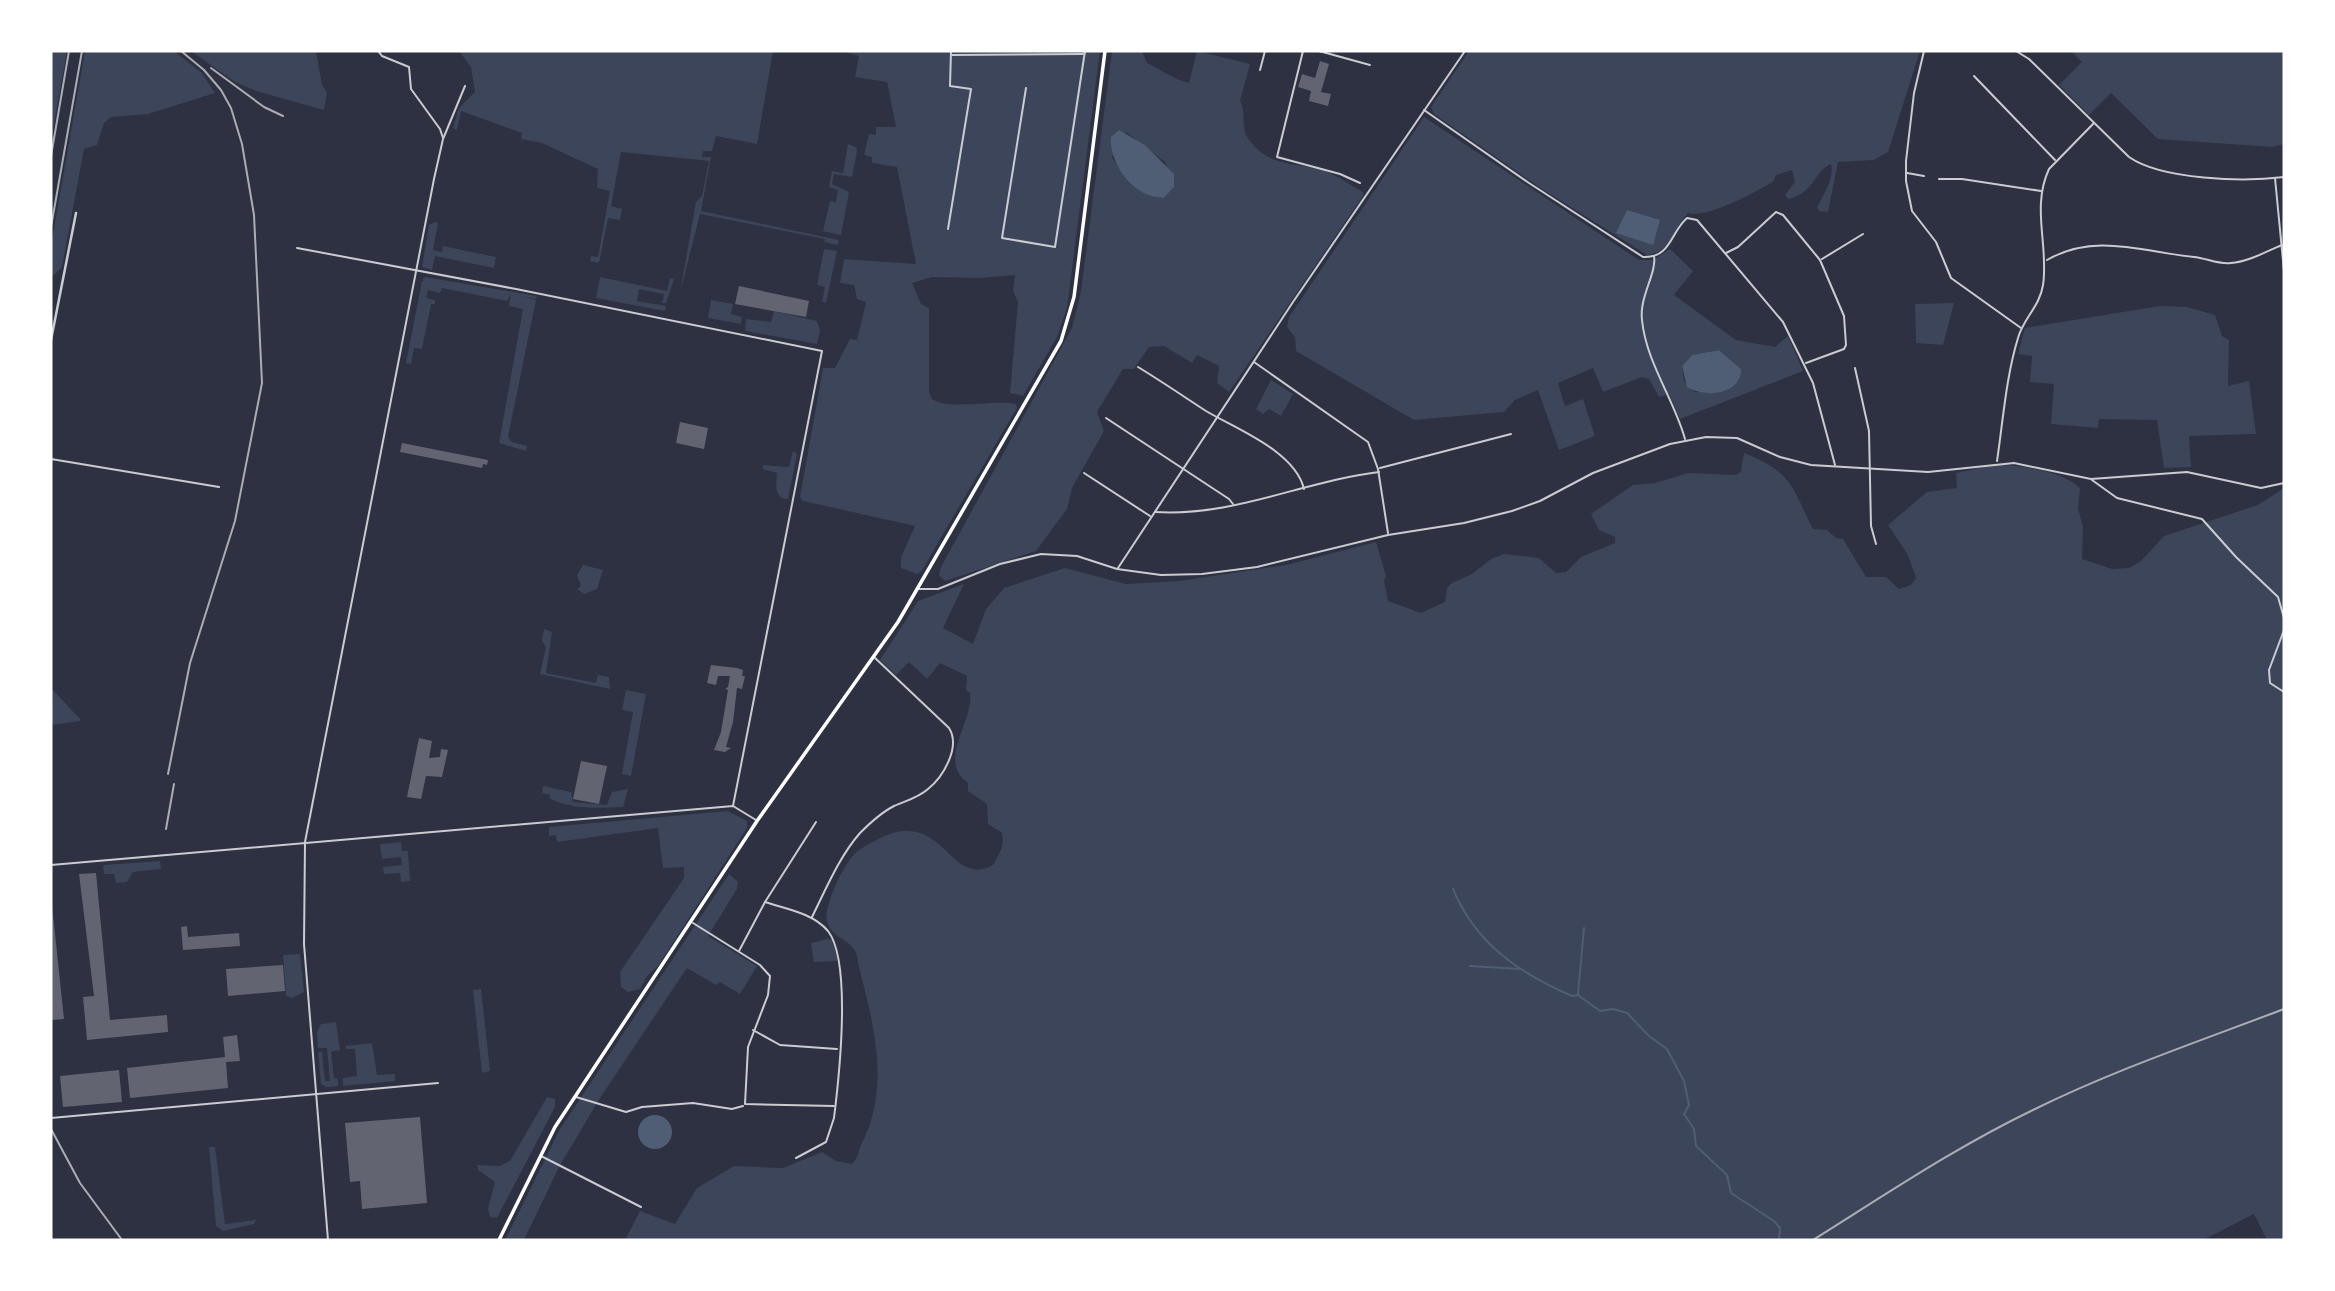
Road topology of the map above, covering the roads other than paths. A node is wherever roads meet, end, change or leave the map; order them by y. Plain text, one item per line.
1 (378, 51) edge
2 (951, 51) edge
3 (1105, 51) edge
4 (1265, 51) edge
5 (1303, 51) edge
6 (1319, 51) edge
7 (1465, 51) edge
8 (1924, 51) edge
9 (2015, 51) edge
10 (1084, 53) edge
11 (951, 55) junction
12 (1370, 65) dead end
13 (1259, 70) dead end
14 (1975, 76) dead end
15 (465, 86) dead end
16 (1026, 88) dead end
17 (1424, 110) junction
18 (2094, 123) junction
19 (443, 139) junction
20 (2056, 161) junction
21 (1906, 173) junction
22 (1924, 176) dead end
23 (2284, 177) edge
24 (2275, 178) junction
25 (1939, 179) dead end
26 (1360, 183) dead end
27 (2042, 191) junction
28 (76, 213) dead end
29 (948, 229) dead end
30 (1863, 234) dead end
31 (2282, 245) junction
32 (297, 248) dead end
33 (1725, 254) junction
34 (1654, 256) junction
35 (1820, 260) junction
36 (2045, 260) junction
37 (416, 270) junction
38 (2284, 271) edge
39 (2021, 328) junction
40 (51, 340) edge
41 (1254, 362) junction
42 (1804, 364) junction
43 (1138, 367) dead end
44 (1855, 369) dead end
45 (1217, 416) junction
46 (1106, 418) dead end
47 (1511, 434) dead end
48 (1685, 440) junction
49 (51, 459) edge
50 (1997, 463) junction
51 (1835, 466) junction
52 (1868, 467) junction
53 (1183, 469) junction
54 (1378, 470) junction
55 (1084, 473) dead end
56 (2091, 479) junction
57 (2284, 483) edge
58 (219, 487) dead end
59 (1305, 490) junction
60 (1233, 506) junction
61 (1155, 512) junction
62 (1151, 517) junction
63 (1388, 535) junction
64 (1876, 544) dead end
65 (1117, 569) junction
66 (918, 588) junction
67 (2284, 618) edge
68 (2284, 631) edge
69 (874, 657) junction
70 (2284, 692) edge
71 (733, 806) junction
72 (757, 821) junction
73 (816, 822) dead end
74 (305, 842) junction
75 (51, 865) edge
76 (765, 902) junction
77 (812, 917) junction
78 (691, 922) junction
79 (738, 951) junction
80 (752, 1030) junction
81 (838, 1049) junction
82 (438, 1083) dead end
83 (317, 1093) junction
84 (575, 1096) junction
85 (745, 1104) junction
86 (835, 1107) junction
87 (51, 1118) edge
88 (541, 1156) junction
89 (796, 1158) dead end
90 (641, 1207) dead end
91 (328, 1240) edge
92 (499, 1240) edge

1 - 19 street
2 - 11 street
3 - 66 main road
4 - 13 street
5 - 26 street
6 - 12 street
7 - 17 street
8 - 21 street
9 - 18 street
10 - 11 street
10 - 16 street
11 - 29 street
14 - 20 street
15 - 19 street
17 - 34 street
17 - 41 street
18 - 20 street
18 - 24 street
19 - 37 street
20 - 27 street
21 - 22 street
21 - 39 street
23 - 24 street
24 - 31 street
25 - 27 street
27 - 36 street
28 - 40 street
30 - 35 street
31 - 36 street
31 - 38 street
32 - 37 street
33 - 34 street
33 - 35 street
33 - 42 street
34 - 48 street
35 - 42 street
36 - 39 street
37 - 71 street
37 - 74 street
39 - 50 street
41 - 45 street
41 - 54 street
42 - 51 street
43 - 45 street
44 - 52 street
45 - 53 street
45 - 59 street
46 - 53 street
47 - 54 street
48 - 51 street
48 - 63 street
49 - 58 street
50 - 52 street
50 - 56 street
51 - 52 street
52 - 64 street
53 - 60 street
53 - 61 street
54 - 59 street
54 - 63 street
55 - 62 street
56 - 57 street
56 - 67 street
59 - 60 street
60 - 61 street
61 - 62 street
62 - 65 street
63 - 65 street
65 - 66 street
66 - 69 main road
68 - 70 street
69 - 72 main road
69 - 77 street
71 - 72 street
71 - 74 street
72 - 78 main road
73 - 76 street
74 - 75 street
74 - 83 street
76 - 77 street
76 - 79 street
77 - 81 street
78 - 79 street
78 - 84 main road
79 - 80 street
80 - 81 street
80 - 85 street
81 - 86 street
82 - 83 street
83 - 87 street
83 - 91 street
84 - 85 street
84 - 88 main road
85 - 86 street
86 - 89 street
88 - 90 street
88 - 92 main road

